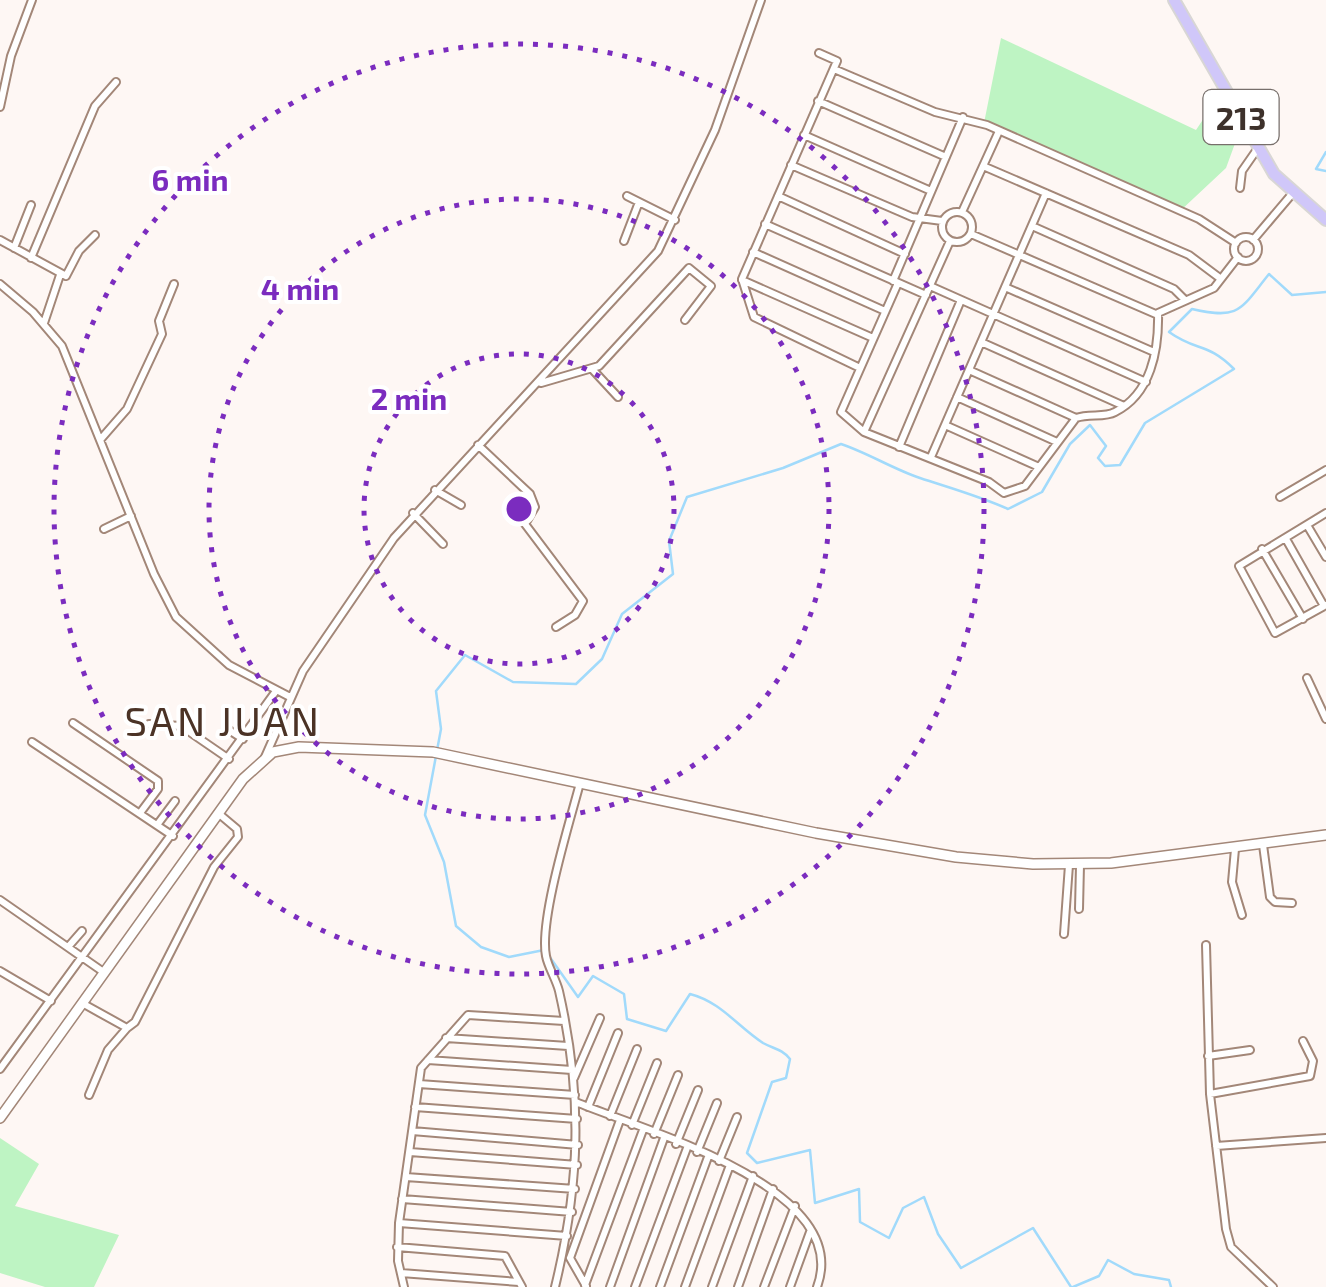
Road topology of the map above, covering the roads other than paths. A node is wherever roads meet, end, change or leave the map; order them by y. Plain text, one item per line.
1 (32, 0) edge
2 (746, 0) edge
3 (1174, 0) edge
4 (760, 2) edge
5 (818, 53) dead end
6 (834, 70) junction
7 (116, 82) dead end
8 (818, 101) junction
9 (0, 107) edge
10 (963, 117) junction
11 (999, 131) junction
12 (804, 135) junction
13 (1258, 147) junction
14 (946, 157) junction
15 (791, 165) junction
16 (983, 166) junction
17 (1240, 188) dead end
18 (931, 191) junction
19 (1046, 193) junction
20 (1292, 194) junction
21 (627, 196) dead end
22 (778, 196) junction
23 (638, 202) junction
24 (31, 205) dead end
25 (962, 212) junction
26 (921, 218) junction
27 (675, 220) junction
28 (1326, 220) edge
29 (942, 221) junction
30 (766, 224) junction
31 (1032, 226) junction
32 (971, 234) junction
33 (94, 235) dead end
34 (0, 240) edge
35 (950, 240) junction
36 (1254, 240) junction
37 (624, 241) dead end
38 (1236, 243) junction
39 (14, 248) junction
40 (754, 252) junction
41 (905, 254) junction
42 (1019, 254) junction
43 (31, 258) junction
44 (1238, 258) junction
45 (60, 275) junction
46 (1221, 279) junction
47 (742, 280) junction
48 (895, 282) junction
49 (0, 284) edge
50 (174, 284) dead end
51 (930, 286) junction
52 (1005, 287) junction
53 (926, 295) junction
54 (961, 300) junction
55 (1186, 300) junction
56 (885, 311) junction
57 (993, 314) junction
58 (1158, 315) junction
59 (685, 320) dead end
60 (44, 323) junction
61 (874, 338) junction
62 (981, 342) junction
63 (1154, 352) junction
64 (860, 368) junction
65 (594, 370) junction
66 (969, 370) junction
67 (1146, 382) junction
68 (540, 383) junction
69 (618, 397) dead end
70 (957, 397) junction
71 (1124, 406) junction
72 (1076, 418) junction
73 (945, 425) junction
74 (864, 432) junction
75 (100, 440) junction
76 (1056, 442) junction
77 (478, 445) junction
78 (899, 447) junction
79 (930, 458) junction
80 (1039, 467) junction
81 (1326, 470) edge
82 (435, 490) junction
83 (1280, 497) dead end
84 (460, 506) dead end
85 (413, 513) junction
86 (1326, 514) edge
87 (131, 516) junction
88 (1308, 525) junction
89 (104, 530) dead end
90 (1286, 539) junction
91 (443, 544) dead end
92 (1262, 549) junction
93 (1326, 557) edge
94 (576, 588) junction
95 (568, 596) dead end
96 (1325, 605) edge
97 (1303, 619) junction
98 (556, 628) dead end
99 (1307, 678) dead end
100 (276, 691) junction
101 (290, 696) junction
102 (1326, 719) edge
103 (72, 723) dead end
104 (149, 724) dead end
105 (230, 730) dead end
106 (242, 738) junction
107 (32, 742) dead end
108 (264, 758) junction
109 (229, 759) junction
110 (580, 783) junction
111 (175, 801) dead end
112 (140, 813) junction
113 (218, 813) junction
114 (157, 825) junction
115 (1326, 835) edge
116 (173, 836) junction
117 (1263, 845) junction
118 (1235, 849) junction
119 (1075, 865) junction
120 (0, 900) edge
121 (1292, 903) dead end
122 (1080, 909) dead end
123 (1242, 915) dead end
124 (82, 931) dead end
125 (1064, 934) dead end
126 (1206, 945) dead end
127 (68, 948) junction
128 (83, 958) junction
129 (0, 971) edge
130 (102, 971) junction
131 (51, 1001) junction
132 (81, 1002) junction
133 (600, 1018) dead end
134 (564, 1020) junction
135 (126, 1028) junction
136 (618, 1033) dead end
137 (446, 1038) junction
138 (1303, 1041) dead end
139 (568, 1046) junction
140 (637, 1049) dead end
141 (1250, 1050) dead end
142 (1208, 1056) junction
143 (428, 1060) junction
144 (657, 1063) dead end
145 (0, 1069) edge
146 (572, 1074) junction
147 (678, 1075) dead end
148 (419, 1084) junction
149 (698, 1090) dead end
150 (1210, 1094) junction
151 (89, 1095) dead end
152 (576, 1099) junction
153 (717, 1103) dead end
154 (415, 1106) junction
155 (588, 1108) junction
156 (610, 1116) junction
157 (737, 1116) dead end
158 (0, 1118) edge
159 (577, 1119) junction
160 (620, 1120) junction
161 (632, 1125) junction
162 (642, 1130) junction
163 (412, 1131) junction
164 (654, 1134) junction
165 (664, 1138) junction
166 (1326, 1138) edge
167 (578, 1144) junction
168 (676, 1144) junction
169 (1216, 1146) junction
170 (687, 1148) junction
171 (410, 1152) junction
172 (698, 1152) junction
173 (708, 1157) junction
174 (720, 1161) junction
175 (577, 1165) junction
176 (730, 1166) junction
177 (752, 1176) junction
178 (406, 1177) junction
179 (774, 1189) junction
180 (575, 1190) junction
181 (402, 1200) junction
182 (795, 1206) junction
183 (572, 1212) junction
184 (399, 1223) junction
185 (810, 1232) junction
186 (567, 1236) junction
187 (397, 1247) junction
188 (564, 1249) junction
189 (570, 1258) junction
190 (401, 1273) junction
191 (521, 1285) edge
192 (556, 1286) edge
193 (586, 1286) edge
194 (404, 1287) edge
195 (610, 1287) edge
196 (635, 1287) edge
197 (660, 1287) edge
198 (686, 1287) edge
199 (712, 1287) edge
200 (738, 1287) edge
201 (764, 1287) edge
202 (790, 1287) edge
203 (817, 1287) edge
204 (1273, 1287) edge

1 - 9 street
2 - 4 street
3 - 13 main road, 213
4 - 27 street
5 - 6 street
6 - 8 street
6 - 10 street
7 - 43 street
8 - 12 street
8 - 14 street
10 - 11 street
10 - 14 street
11 - 16 street
11 - 38 street
12 - 15 street
12 - 18 street
13 - 17 street
13 - 20 main road, 213
14 - 18 street
15 - 22 street
15 - 26 street
16 - 19 street
16 - 25 street
18 - 26 street
19 - 31 street
19 - 46 street
20 - 28 main road, 213
20 - 36 street
21 - 23 street
22 - 30 street
22 - 41 street
23 - 27 street
23 - 37 street
24 - 39 street
25 - 29 street
25 - 32 street
26 - 29 street
26 - 41 street
27 - 68 street
29 - 35 street
30 - 40 street
30 - 48 street
31 - 42 street
31 - 55 street
32 - 35 street
32 - 42 street
33 - 45 street
34 - 39 street
35 - 51 street
36 - 38 street
36 - 44 street
38 - 44 street
39 - 43 street
40 - 47 street
40 - 56 street
41 - 48 street
42 - 52 street
42 - 58 street
43 - 45 street
44 - 46 street
45 - 60 street
46 - 55 street
47 - 61 street
47 - 64 street
48 - 53 street
48 - 56 street
49 - 60 street
50 - 75 street
51 - 53 street
51 - 54 street
52 - 57 street
52 - 63 street
53 - 74 street
54 - 57 street
54 - 78 street
55 - 58 street
56 - 61 street
57 - 62 street
57 - 67 street
58 - 63 street
59 - 65 street
60 - 75 street
61 - 64 street
62 - 66 street
62 - 71 street
63 - 67 street
64 - 74 street
65 - 68 street
65 - 69 street
66 - 70 street
66 - 72 street
67 - 71 street
68 - 77 street
70 - 73 street
70 - 76 street
71 - 72 street
72 - 76 street
73 - 79 street
73 - 80 street
74 - 78 street
75 - 87 street
76 - 80 street
77 - 82 street
77 - 94 street
78 - 79 street
79 - 80 street
81 - 83 street
82 - 84 street
82 - 85 street
85 - 91 street
85 - 101 street
86 - 88 street
87 - 89 street
87 - 100 street
88 - 90 street
88 - 93 street
90 - 92 street
90 - 96 street
92 - 97 street
92 - 97 street
94 - 95 street
94 - 98 street
96 - 97 street
99 - 102 street
100 - 101 street
100 - 106 street
101 - 108 street
103 - 112 street
104 - 109 street
105 - 106 street
106 - 109 street
107 - 112 street
108 - 110 street
108 - 113 street
109 - 116 street
110 - 119 street
110 - 134 street
111 - 114 street
112 - 114 street
113 - 130 street
113 - 135 street
114 - 116 street
115 - 117 street
116 - 128 street
117 - 118 street
117 - 121 street
118 - 119 street
118 - 123 street
119 - 122 street
119 - 125 street
120 - 127 street
124 - 127 street
126 - 142 street
127 - 128 street
128 - 130 street
128 - 131 street
129 - 131 street
130 - 132 street
131 - 145 street
132 - 135 street
132 - 158 street
133 - 146 street
134 - 137 street
134 - 139 street
135 - 151 street
136 - 155 street
137 - 139 street
137 - 143 street
138 - 150 street
139 - 146 street
140 - 156 street
141 - 142 street
142 - 150 street
143 - 146 street
143 - 148 street
144 - 161 street
146 - 152 street
147 - 164 street
148 - 152 street
148 - 154 street
149 - 168 street
150 - 169 street
152 - 155 street
152 - 159 street
153 - 172 street
154 - 159 street
154 - 163 street
155 - 156 street
156 - 160 street
157 - 174 street
159 - 167 street
160 - 161 street
160 - 189 street
161 - 162 street
162 - 164 street
162 - 193 street
163 - 167 street
163 - 171 street
164 - 165 street
165 - 168 street
165 - 195 street
166 - 169 street
167 - 175 street
168 - 170 street
169 - 204 street
170 - 172 street
170 - 196 street
171 - 175 street
171 - 178 street
172 - 173 street
173 - 174 street
173 - 197 street
174 - 176 street
175 - 180 street
176 - 177 street
176 - 198 street
177 - 179 street
177 - 199 street
178 - 180 street
178 - 181 street
179 - 182 street
179 - 200 street
180 - 183 street
181 - 183 street
181 - 184 street
182 - 185 street
182 - 201 street
183 - 186 street
184 - 186 street
184 - 187 street
185 - 202 street
185 - 203 street
186 - 188 street
187 - 190 street
187 - 191 street
188 - 189 street
188 - 192 street
189 - 193 street
190 - 191 street
190 - 194 street

